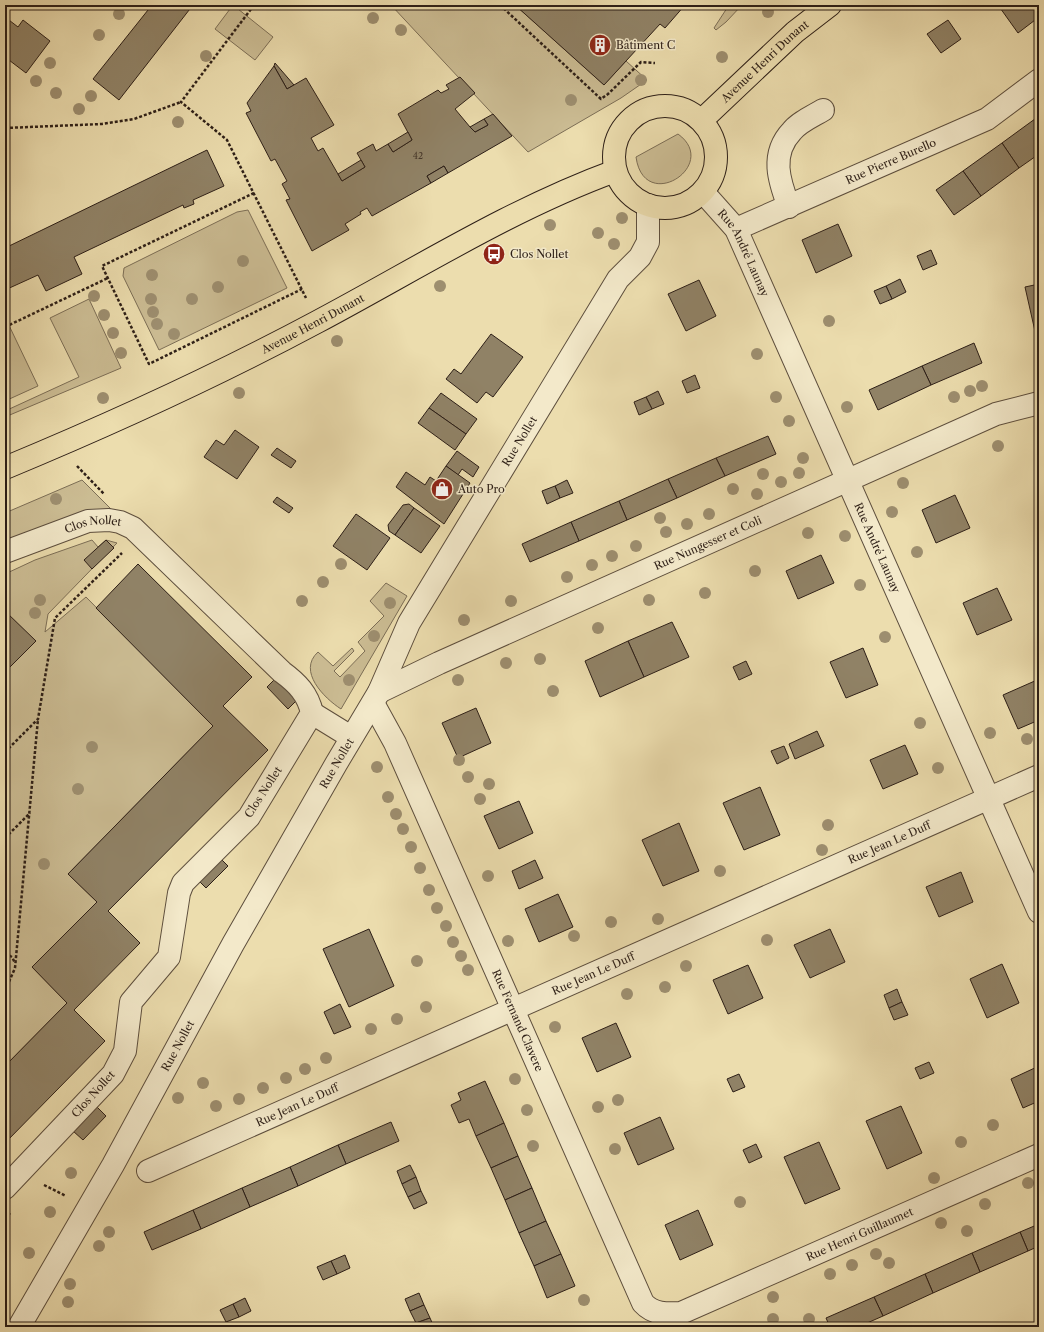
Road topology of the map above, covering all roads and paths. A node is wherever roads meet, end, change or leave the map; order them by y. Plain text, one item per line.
1 (254, 5) edge
2 (500, 5) edge
3 (830, 5) edge
4 (655, 63) dead end
5 (1039, 80) edge
6 (181, 102) junction
7 (822, 110) dead end
8 (702, 120) junction
9 (5, 128) edge
10 (615, 171) junction
11 (703, 192) junction
12 (254, 193) junction
13 (648, 205) junction
14 (790, 207) junction
15 (736, 230) junction
16 (108, 278) junction
17 (302, 289) junction
18 (318, 322) junction
19 (5, 327) edge
20 (1039, 403) edge
21 (59, 446) junction
22 (5, 468) edge
23 (848, 479) junction
24 (108, 498) dead end
25 (142, 535) junction
26 (5, 552) edge
27 (376, 697) junction
28 (312, 713) junction
29 (38, 719) junction
30 (351, 737) junction
31 (5, 752) edge
32 (1039, 776) edge
33 (989, 798) junction
34 (30, 812) junction
35 (5, 838) edge
36 (1039, 912) edge
37 (5, 953) edge
38 (15, 963) junction
39 (5, 991) edge
40 (513, 1009) junction
41 (1039, 1155) edge
42 (148, 1171) dead end
43 (41, 1183) dead end
44 (5, 1188) edge
45 (15, 1208) dead end
46 (88, 1208) junction
47 (5, 1218) edge
48 (680, 1313) joint
49 (19, 1327) edge

1 - 6 path
2 - 4 path
3 - 8 main road, Avenue Henri Dunant
5 - 14 street, Rue Pierre Burello
6 - 9 path
6 - 12 path
7 - 14 street
8 - 10 main road
8 - 11 main road
10 - 13 main road
10 - 18 main road, Avenue Henri Dunant
11 - 13 main road
11 - 15 street, Rue André Launay
12 - 16 path
12 - 17 path
13 - 27 street, Rue Nollet
14 - 15 street, Rue Pierre Burello
15 - 23 street, Rue André Launay
16 - 17 path
16 - 19 path
17 - 18 path
18 - 21 main road, Avenue Henri Dunant
20 - 23 street, Rue Nungesser et Coli
21 - 22 main road, Avenue Henri Dunant
21 - 24 path
23 - 27 street, Rue Nungesser et Coli
23 - 33 street, Rue André Launay
25 - 26 street, Clos Nollet
25 - 28 street, Clos Nollet
25 - 29 path
27 - 30 street, Rue Nollet
27 - 40 street, Rue Fernand Clavere
28 - 30 street
28 - 44 street, Clos Nollet
29 - 31 path
29 - 34 path
30 - 46 street, Rue Nollet
32 - 33 street, Rue Jean Le Duff
33 - 36 street, Rue André Launay
33 - 40 street, Rue Jean Le Duff
34 - 35 path
34 - 38 path
37 - 38 path
38 - 39 path
40 - 42 street, Rue Jean Le Duff
40 - 48 street, Rue Fernand Clavere
41 - 48 street, Rue Henri Guillaumet
43 - 46 path
45 - 47 path
46 - 49 street, Rue Nollet

